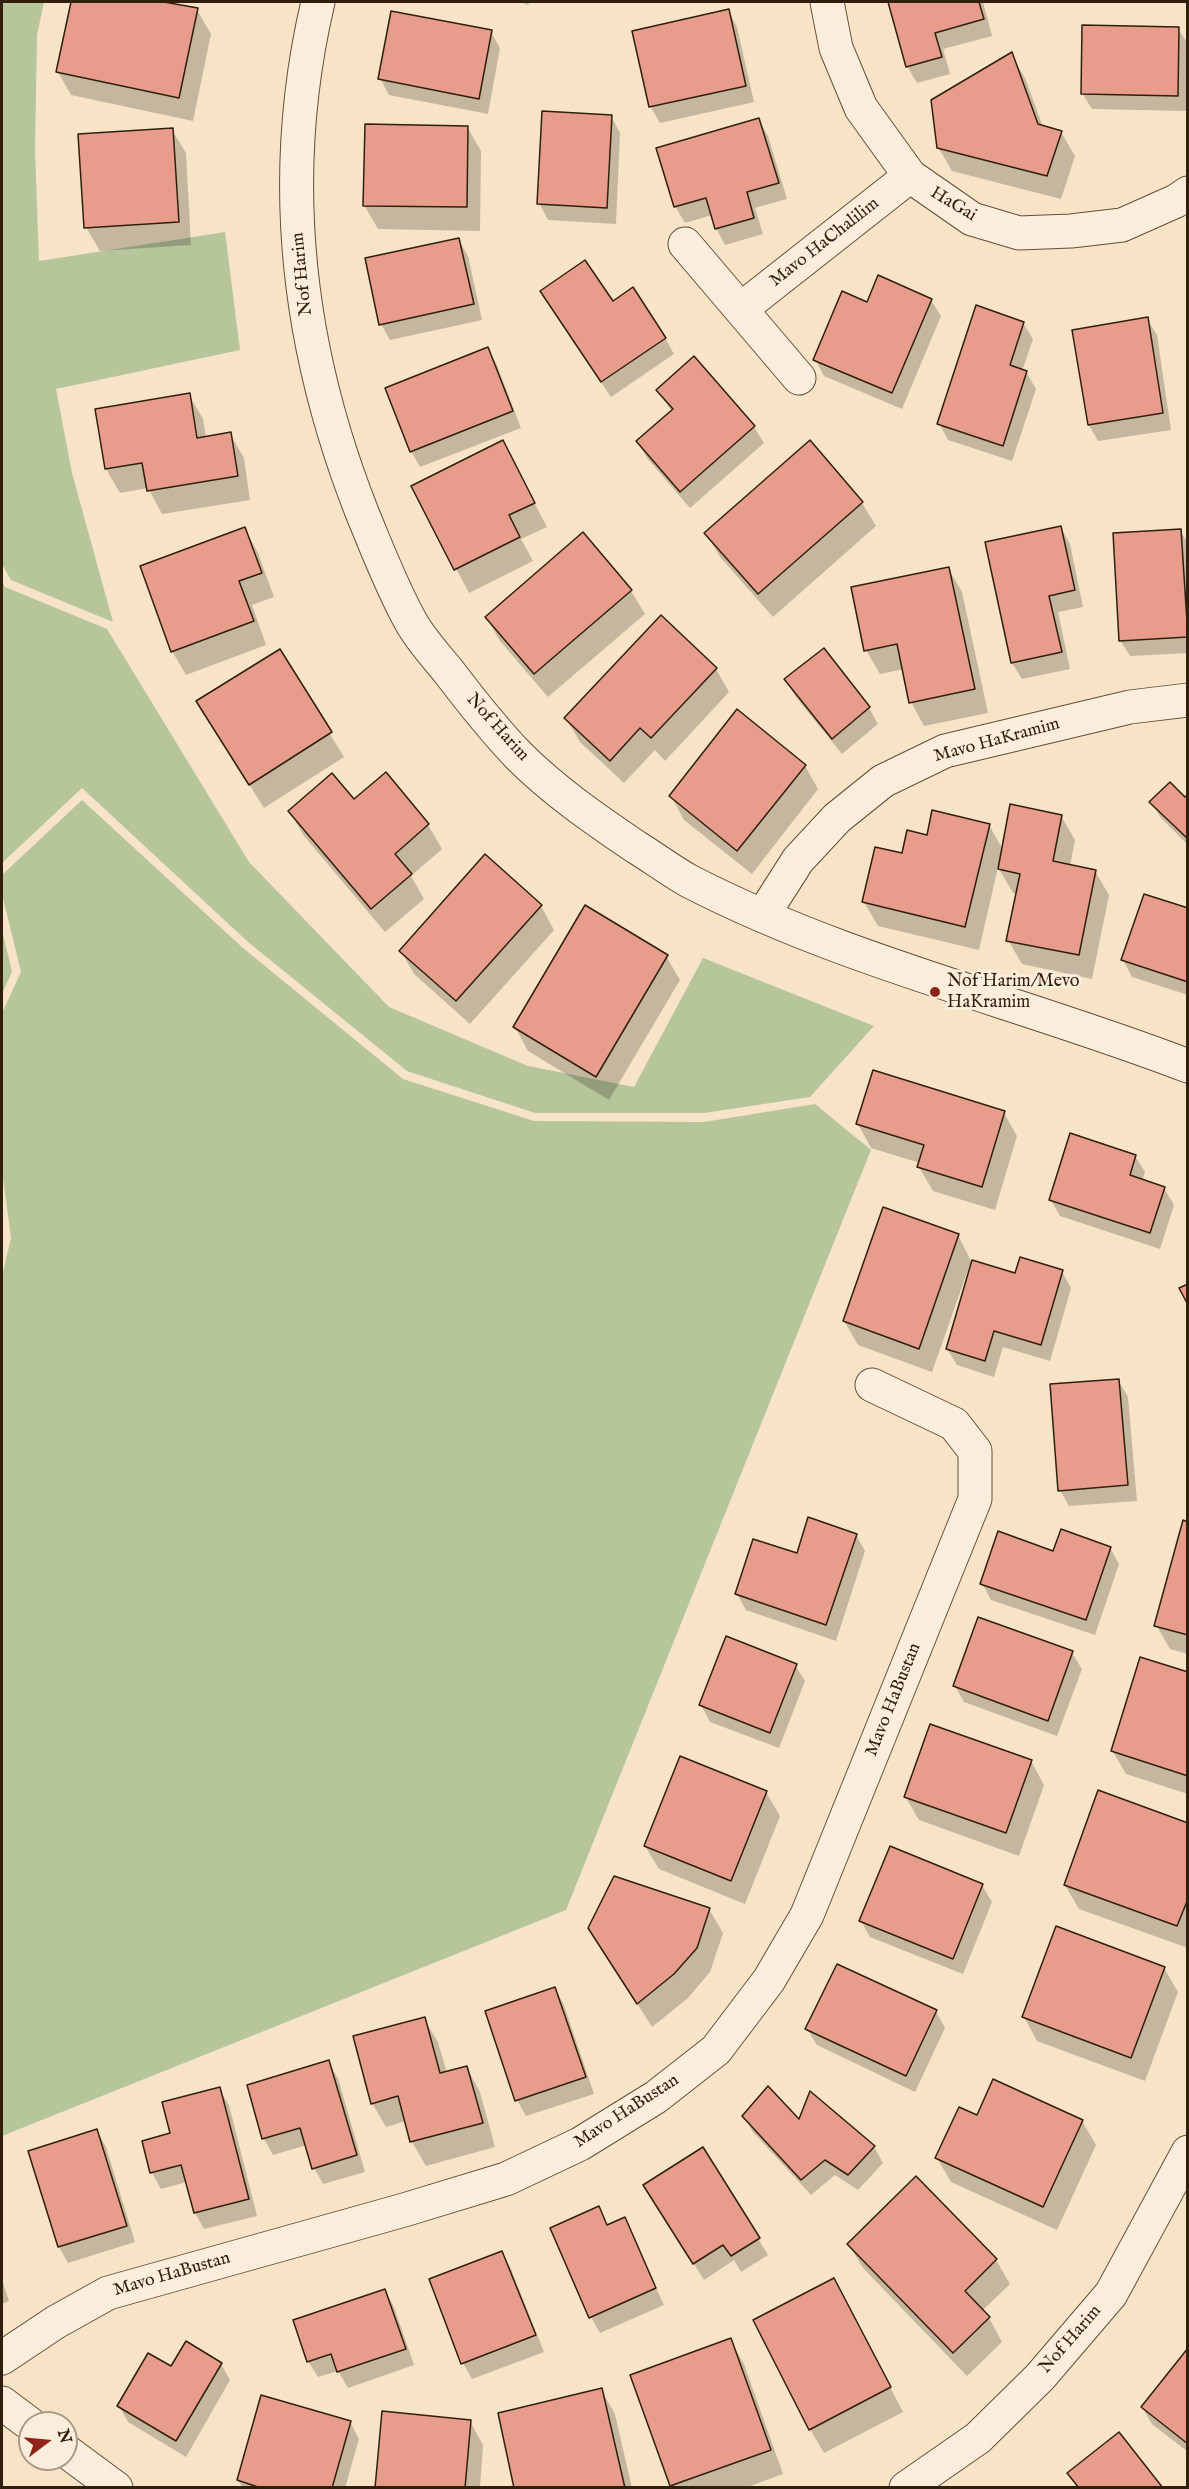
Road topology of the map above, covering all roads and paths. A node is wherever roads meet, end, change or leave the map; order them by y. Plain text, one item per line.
1 (318, 2) edge
2 (827, 2) edge
3 (910, 176) junction
4 (1188, 193) edge
5 (686, 244) dead end
6 (741, 309) junction
7 (799, 378) dead end
8 (1188, 700) edge
9 (763, 915) junction
10 (1188, 1066) edge
11 (872, 1385) dead end
12 (1188, 2152) edge
13 (2, 2358) edge
14 (2, 2403) edge
15 (18, 2415) edge
16 (78, 2460) edge
17 (116, 2487) edge
18 (906, 2487) edge

1 - 9 street, Nof Harim
2 - 3 street, HaGai
3 - 4 street, HaGai
3 - 6 street, Mavo HaChalilim
5 - 6 street
6 - 7 street
8 - 9 street, Mavo HaKramim
9 - 10 street, Nof Harim
11 - 13 street, Mavo HaBustan
12 - 18 street, Nof Harim
14 - 15 street
16 - 17 street

